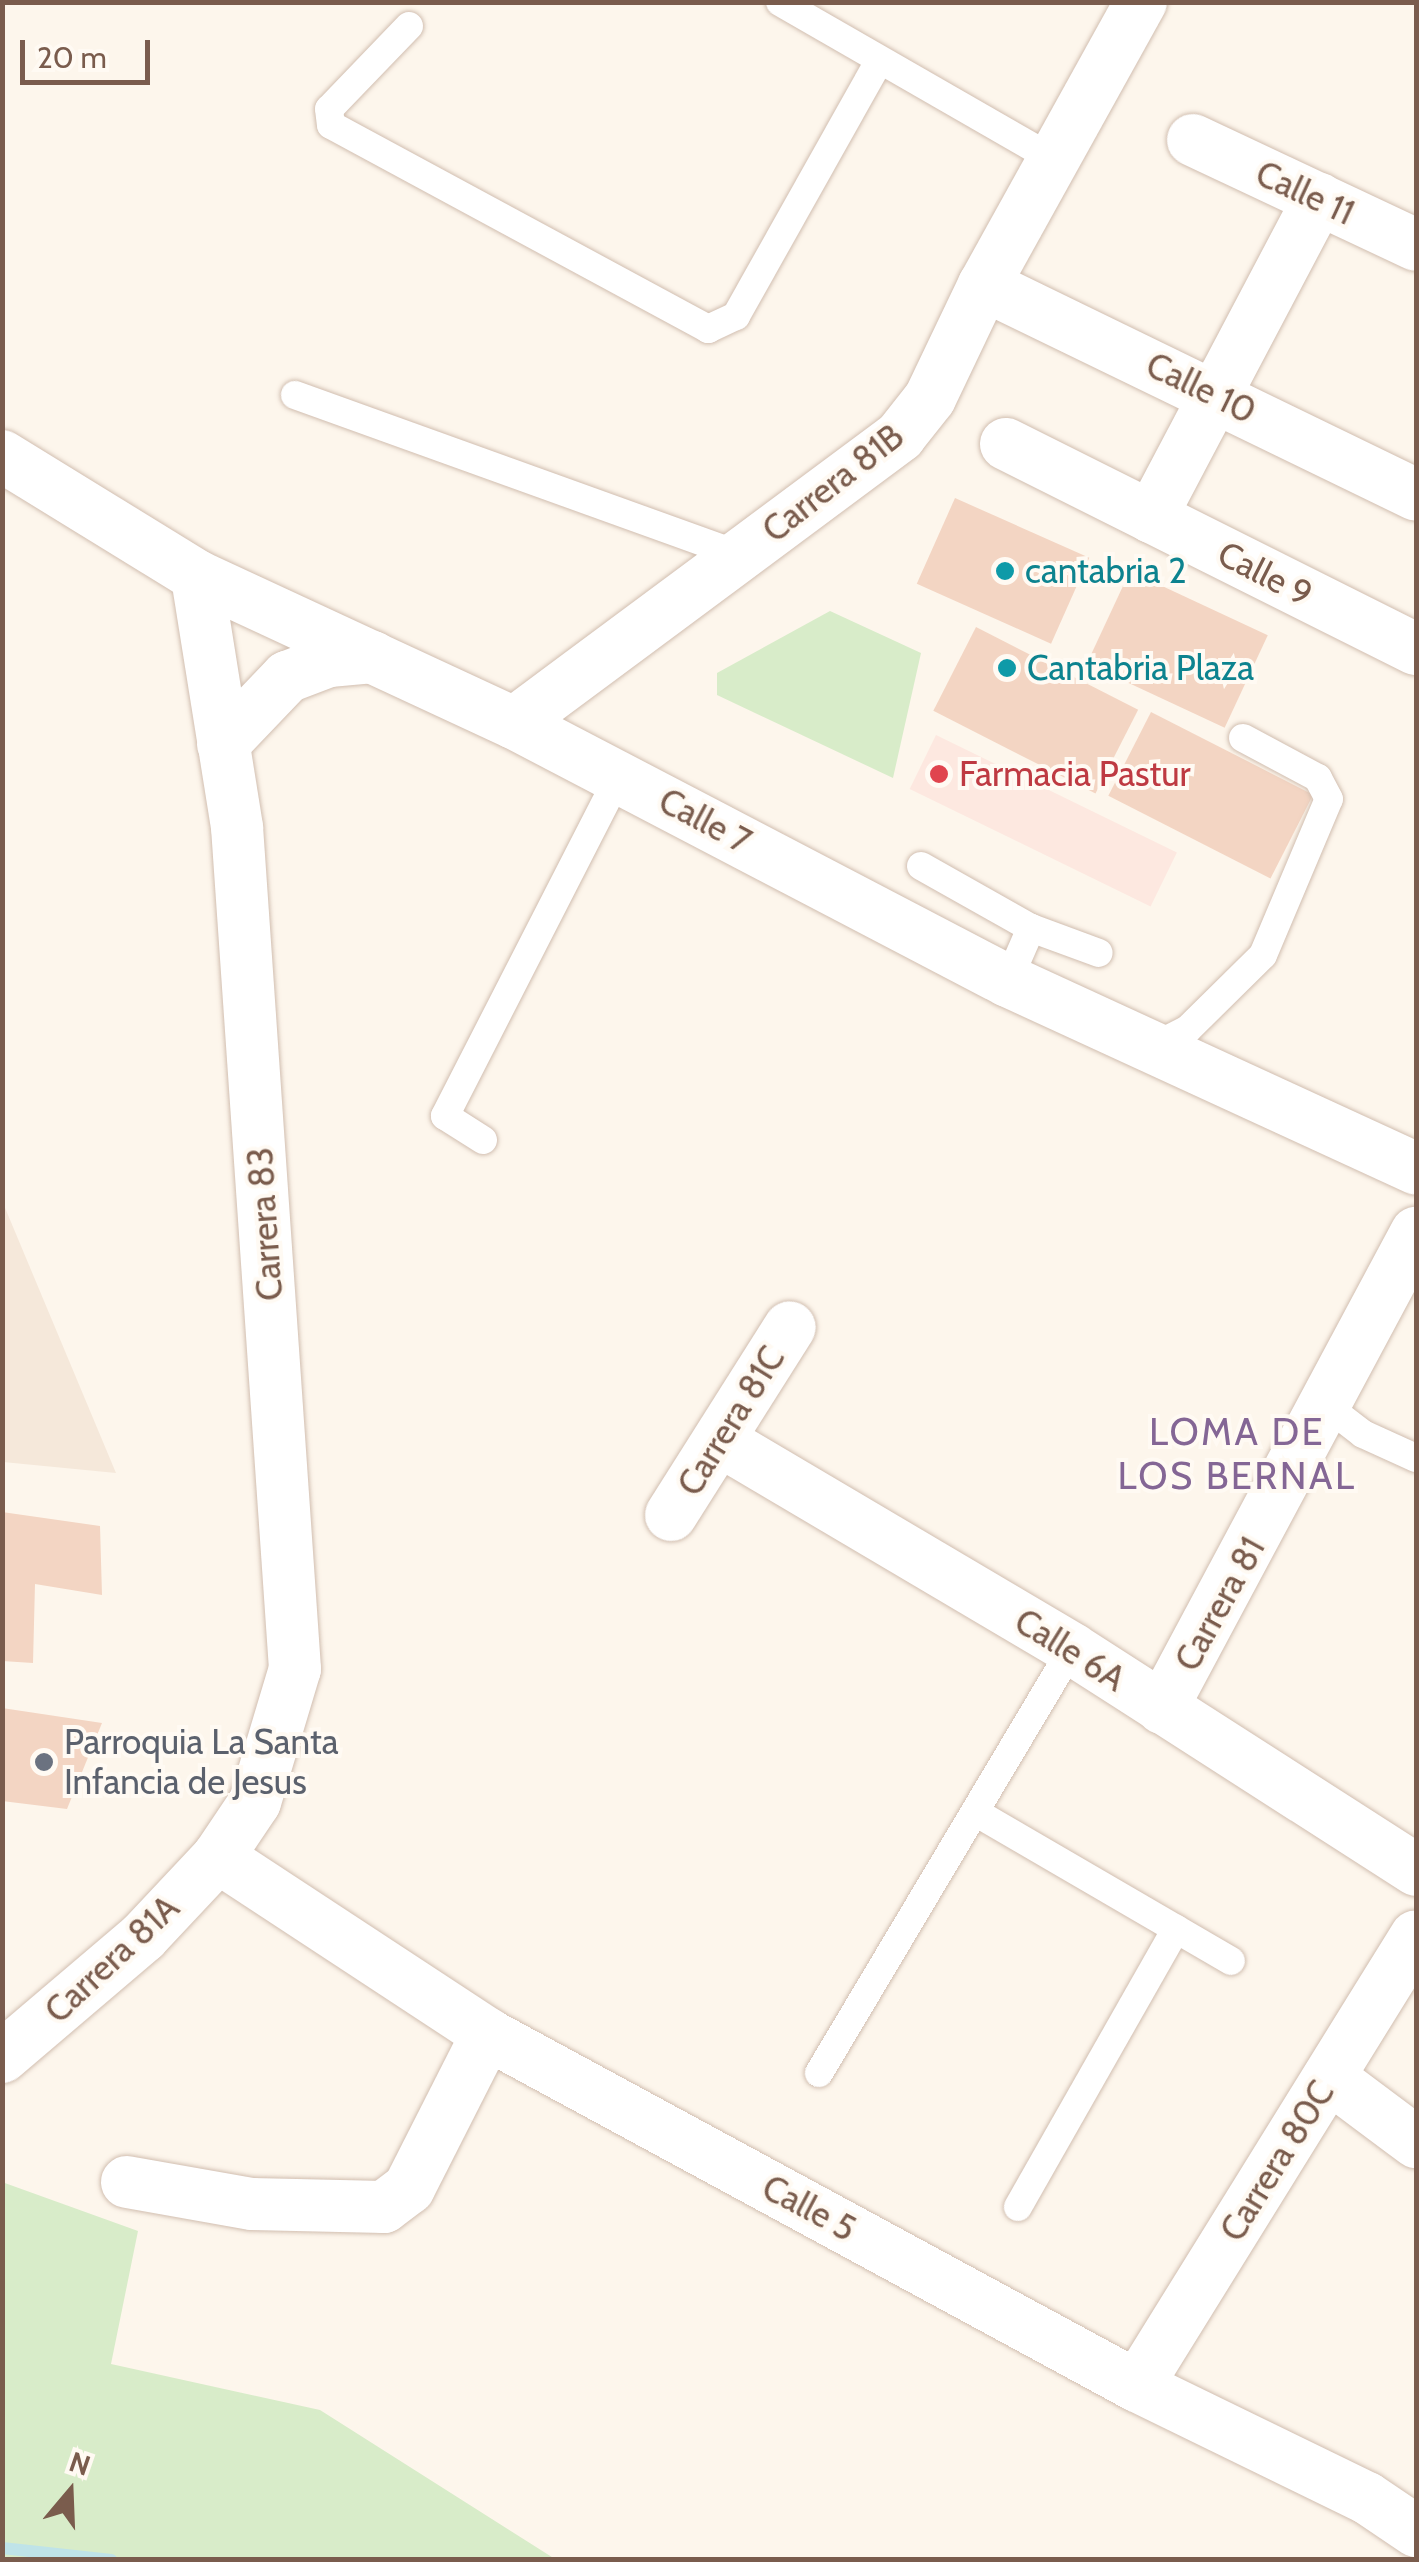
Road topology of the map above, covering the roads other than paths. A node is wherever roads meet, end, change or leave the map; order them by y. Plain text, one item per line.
1 (780, 2) edge
2 (1141, 2) edge
3 (409, 26) dead end
4 (879, 61) junction
5 (1193, 140) dead end
6 (1056, 162) junction
7 (1319, 199) junction
8 (1416, 245) edge
9 (984, 285) junction
10 (1216, 393) junction
11 (295, 394) dead end
12 (1006, 444) dead end
13 (2, 456) edge
14 (1416, 495) edge
15 (1151, 517) junction
16 (740, 555) junction
17 (197, 576) junction
18 (1416, 650) edge
19 (373, 658) junction
20 (514, 723) junction
21 (1243, 738) dead end
22 (224, 744) junction
23 (619, 776) junction
24 (921, 866) dead end
25 (1032, 928) junction
26 (1099, 953) dead end
27 (1008, 981) junction
28 (1153, 1047) junction
29 (483, 1140) dead end
30 (1416, 1169) edge
31 (1416, 1234) edge
32 (790, 1327) dead end
33 (1328, 1407) junction
34 (719, 1440) junction
35 (1416, 1458) edge
36 (672, 1514) dead end
37 (1072, 1650) junction
38 (1162, 1708) junction
39 (975, 1812) junction
40 (218, 1856) junction
41 (1416, 1870) edge
42 (1176, 1929) junction
43 (1416, 1936) edge
44 (1231, 1961) dead end
45 (487, 2034) junction
46 (2, 2057) edge
47 (819, 2074) dead end
48 (1329, 2077) junction
49 (1416, 2142) edge
50 (127, 2182) dead end
51 (1018, 2207) dead end
52 (1137, 2386) junction
53 (1416, 2531) edge

1 - 4 lane
2 - 6 street, Carrera 81B
3 - 4 lane
4 - 6 lane
5 - 7 street, Calle 11
6 - 9 street, Carrera 81B
7 - 8 street, Calle 11
7 - 10 street
9 - 10 street, Calle 10
9 - 16 street, Carrera 81B
10 - 14 street, Calle 10
10 - 15 street
11 - 16 lane
12 - 15 street, Calle 9
13 - 17 street, Calle 7
15 - 18 street, Calle 9
16 - 20 street, Carrera 81B
17 - 19 street, Calle 7
17 - 22 street, Carrera 83
19 - 20 street, Calle 7
19 - 22 street
20 - 23 street, Calle 7
21 - 28 lane
22 - 40 street, Carrera 83
23 - 27 street, Calle 7
23 - 29 lane
24 - 25 lane
25 - 26 lane
25 - 27 lane
27 - 28 street, Calle 7
28 - 30 street, Calle 7
31 - 33 street, Carrera 81
32 - 34 street, Carrera 81C
33 - 35 lane
33 - 38 street, Carrera 81
34 - 36 street, Carrera 81C
34 - 37 street, Calle 6A
37 - 38 street, Calle 6A
37 - 39 lane
38 - 41 street, Calle 6A
39 - 42 lane
39 - 47 lane
40 - 45 street, Calle 5
40 - 46 street, Carrera 81A
42 - 44 lane
42 - 51 lane
43 - 48 street, Carrera 80C
45 - 50 street
45 - 52 street, Calle 5
48 - 49 street
48 - 52 street, Carrera 80C
52 - 53 street, Calle 5

